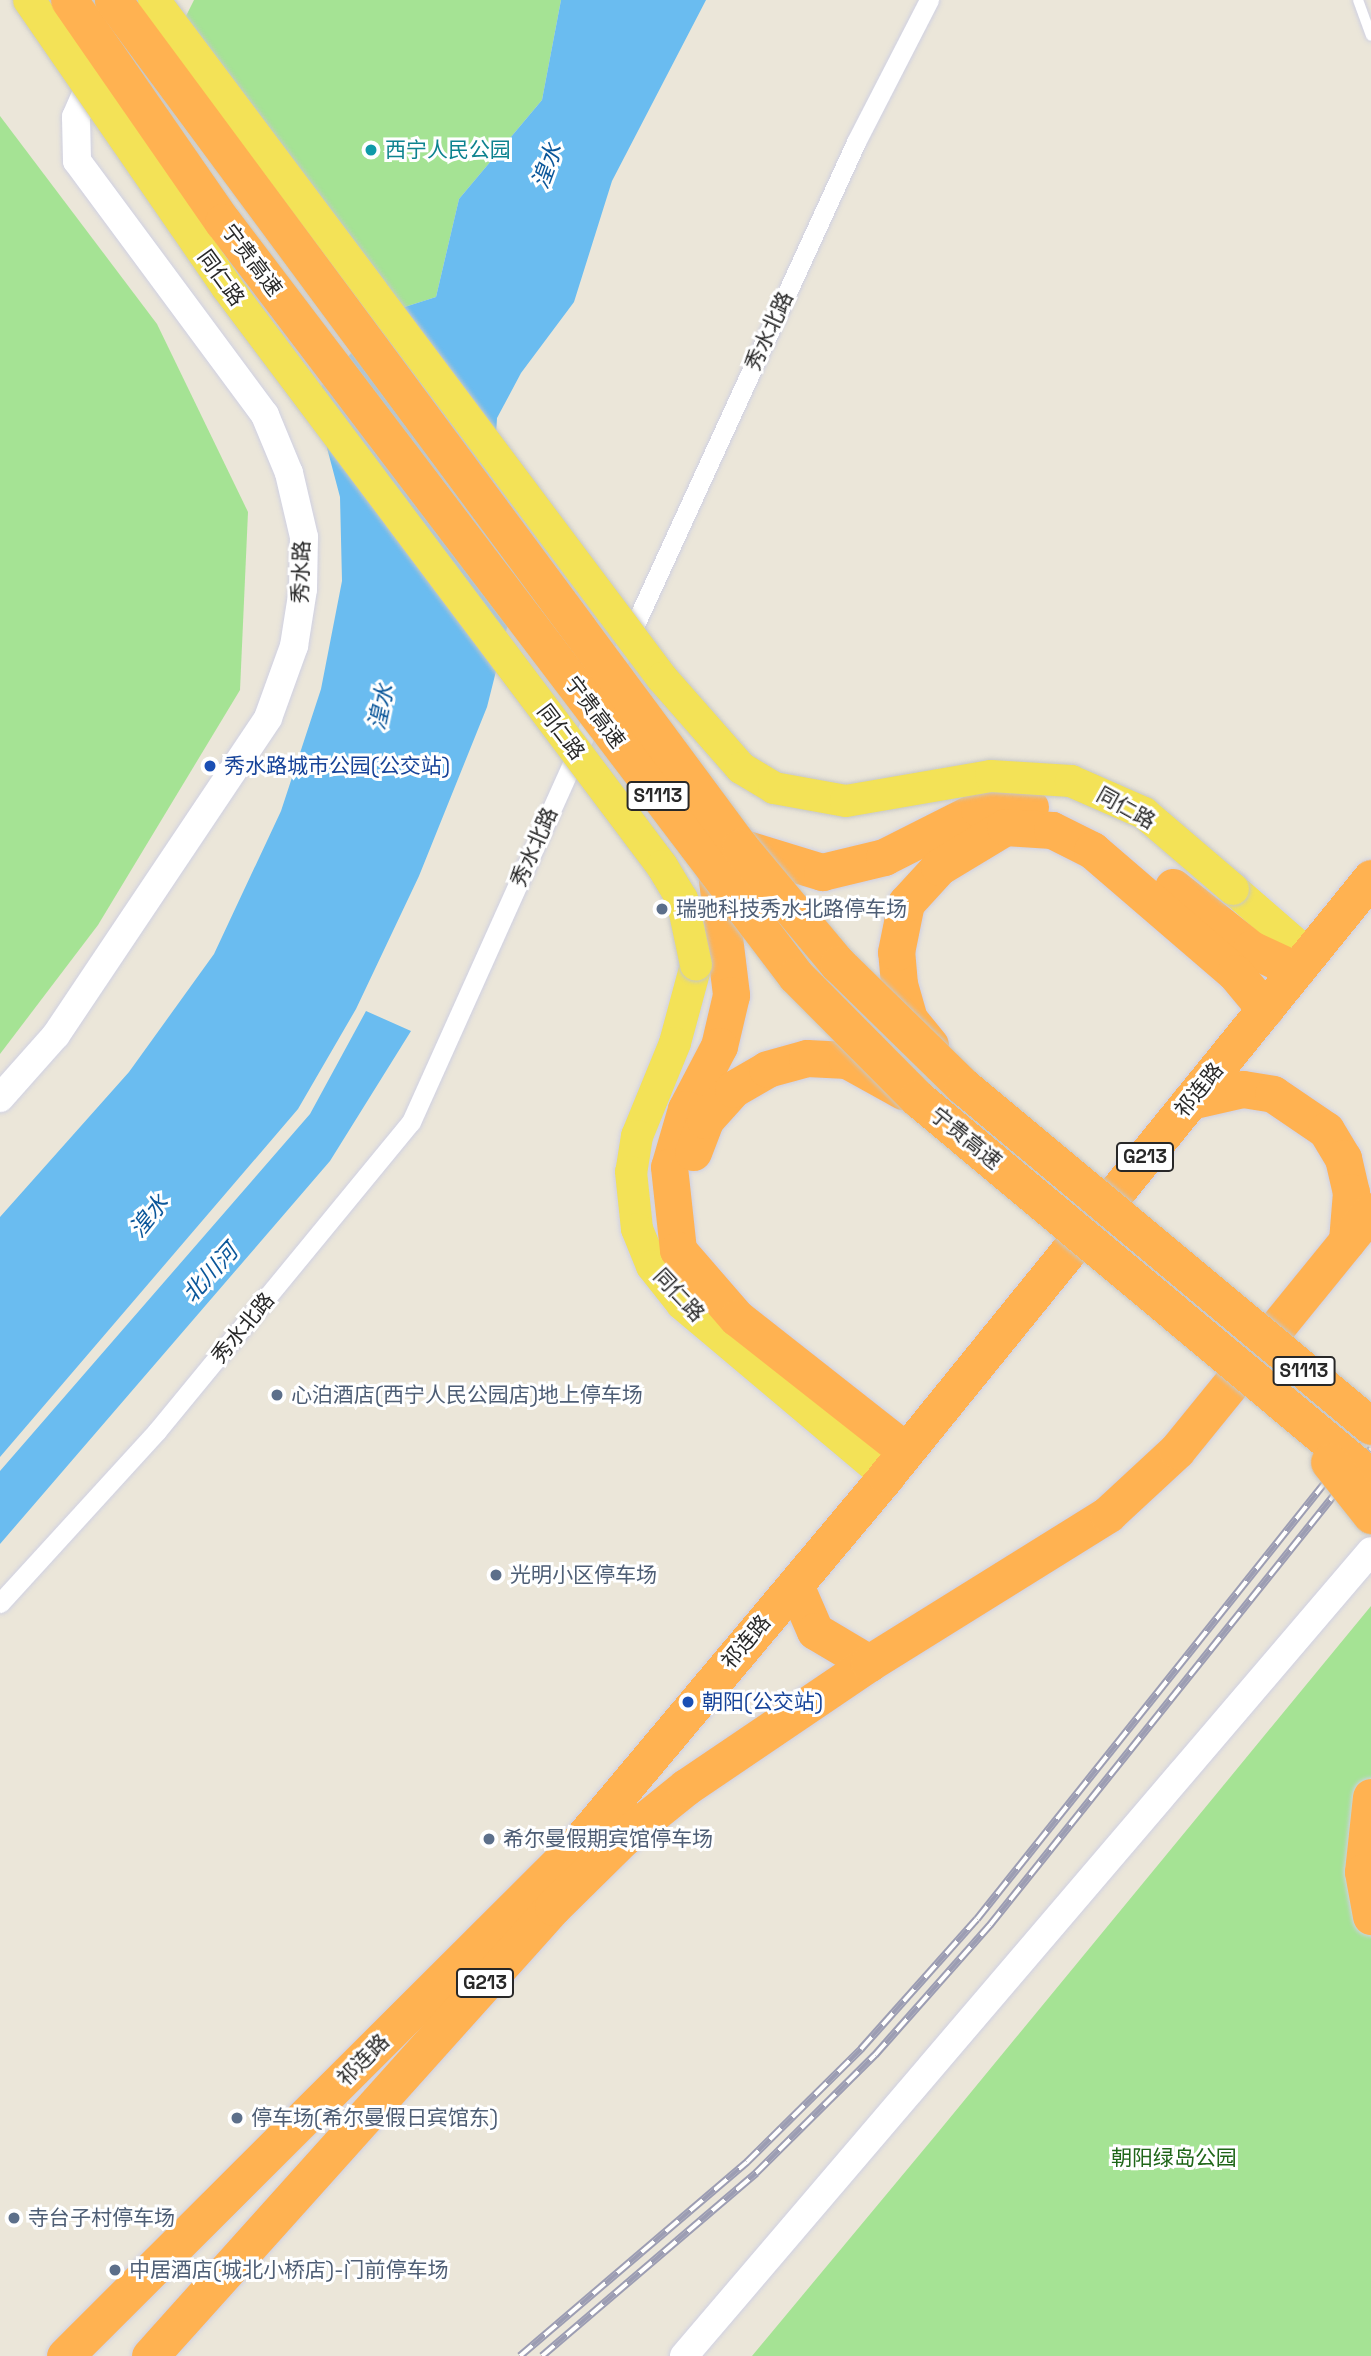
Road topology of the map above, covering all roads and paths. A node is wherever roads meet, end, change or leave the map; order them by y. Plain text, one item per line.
1 (29, 0) edge
2 (69, 0) edge
3 (113, 0) edge
4 (144, 0) edge
5 (153, 0) edge
6 (929, 0) edge
7 (1358, 0) edge
8 (1371, 36) edge
9 (728, 860) junction
10 (1371, 878) edge
11 (1302, 962) junction
12 (1265, 1009) junction
13 (963, 1086) junction
14 (0, 1098) edge
15 (917, 1098) junction
16 (1190, 1101) junction
17 (696, 1114) junction
18 (1371, 1211) edge
19 (1346, 1241) junction
20 (1136, 1278) junction
21 (1371, 1426) edge
22 (904, 1454) junction
23 (1371, 1477) edge
24 (1371, 1516) edge
25 (1371, 1551) edge
26 (795, 1585) junction
27 (0, 1603) edge
28 (869, 1663) junction
29 (1371, 1797) edge
30 (1371, 1916) edge
31 (65, 2356) edge
32 (150, 2356) edge
33 (684, 2356) edge

1 - 22 main road, 同仁路, bridge
2 - 9 highway, 宁贵高速 / S1113, bridge
3 - 9 highway, 宁贵高速 / S1113, bridge
4 - 14 street, 秀水路
5 - 11 main road, 同仁路, bridge
6 - 27 street, 秀水北路
7 - 8 lane
9 - 11 highway
9 - 13 highway, 宁贵高速 / S1113, bridge
9 - 15 highway, 宁贵高速 / S1113, bridge
9 - 17 highway
10 - 11 highway, 祁连路 / G213
11 - 12 highway, 祁连路 / G213
12 - 13 highway, bridge
12 - 16 highway, 祁连路 / G213
13 - 21 highway, 宁贵高速 / S1113, bridge
15 - 17 highway, bridge
15 - 20 highway, 宁贵高速 / S1113, bridge
16 - 19 highway
16 - 22 highway, 祁连路 / G213
17 - 22 highway
18 - 19 highway, 祁连路 / G213
19 - 28 highway, 祁连路 / G213
20 - 23 highway, 宁贵高速 / S1113, bridge
20 - 24 highway, bridge
22 - 26 highway, 祁连路 / G213
25 - 33 street
26 - 28 highway
26 - 31 highway, 祁连路 / G213
28 - 32 highway, 祁连路 / G213
29 - 30 highway

